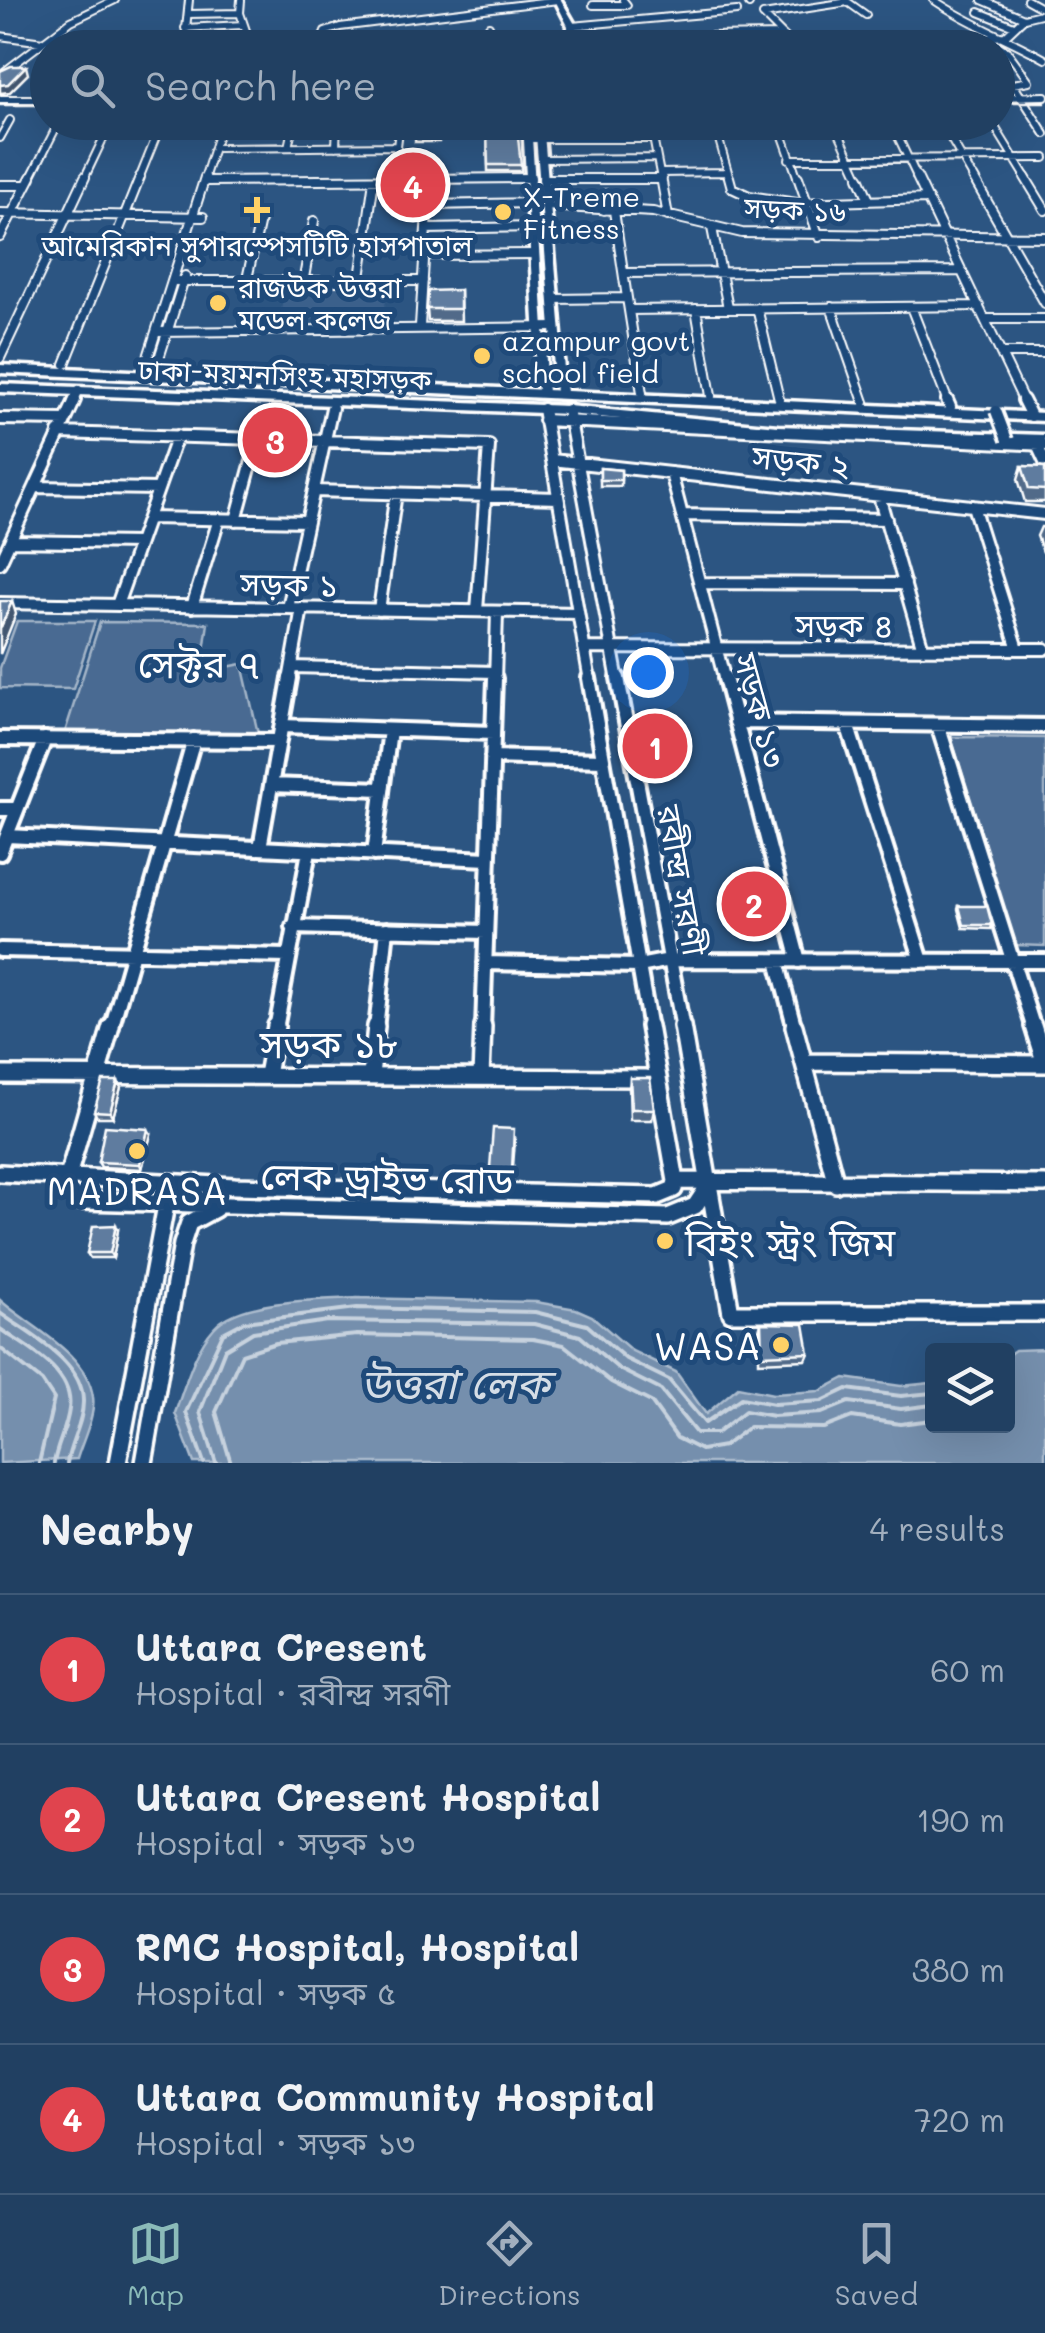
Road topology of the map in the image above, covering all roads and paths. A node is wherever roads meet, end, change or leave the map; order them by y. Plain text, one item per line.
1 (114, 0) edge
2 (189, 0) edge
3 (241, 0) edge
4 (558, 0) edge
5 (622, 0) edge
6 (934, 0) edge
7 (982, 0) edge
8 (1027, 0) edge
9 (700, 1) edge
10 (847, 1) edge
11 (594, 4) dead end
12 (737, 11) dead end
13 (240, 12) junction
14 (979, 12) dead end
15 (1045, 12) edge
16 (189, 14) junction
17 (708, 14) junction
18 (866, 15) dead end
19 (1024, 18) junction
20 (244, 25) junction
21 (489, 26) dead end
22 (572, 26) junction
23 (1014, 26) junction
24 (186, 28) joint
25 (59, 30) edge
26 (246, 30) edge
27 (331, 30) edge
28 (490, 30) edge
29 (572, 30) edge
30 (778, 30) edge
31 (988, 30) edge
32 (1010, 30) edge
33 (0, 36) edge
34 (30, 38) edge
35 (1015, 42) edge
36 (30, 52) edge
37 (1045, 59) edge
38 (1015, 62) edge
39 (0, 75) edge
40 (1015, 84) edge
41 (1015, 87) edge
42 (1015, 96) edge
43 (1022, 96) junction
44 (1045, 96) edge
45 (30, 99) edge
46 (0, 100) edge
47 (10, 120) dead end
48 (1044, 132) edge
49 (0, 138) edge
50 (49, 140) edge
51 (103, 140) edge
52 (155, 140) edge
53 (221, 140) edge
54 (290, 140) edge
55 (336, 140) edge
56 (397, 140) edge
57 (534, 140) joint
58 (653, 140) edge
59 (719, 140) edge
60 (783, 140) edge
61 (843, 140) edge
62 (900, 140) edge
63 (950, 140) edge
64 (1003, 140) edge
65 (336, 146) junction
66 (396, 146) junction
67 (288, 147) junction
68 (221, 148) junction
69 (656, 158) junction
70 (852, 158) junction
71 (908, 158) junction
72 (960, 158) junction
73 (1014, 158) junction
74 (1045, 158) edge
75 (542, 159) junction
76 (789, 159) junction
77 (727, 172) junction
78 (661, 176) junction
79 (531, 178) junction
80 (429, 179) junction
81 (543, 179) junction
82 (374, 180) junction
83 (393, 180) junction
84 (210, 181) junction
85 (0, 185) edge
86 (26, 185) junction
87 (605, 194) dead end
88 (928, 199) junction
89 (869, 200) junction
90 (806, 201) junction
91 (532, 202) junction
92 (428, 204) junction
93 (546, 206) junction
94 (609, 210) junction
95 (1045, 210) edge
96 (0, 214) edge
97 (12, 214) junction
98 (69, 214) junction
99 (125, 215) junction
100 (668, 216) junction
101 (200, 217) junction
102 (260, 220) dead end
103 (314, 221) dead end
104 (534, 227) junction
105 (712, 228) junction
106 (426, 229) junction
107 (1007, 236) junction
108 (1045, 236) edge
109 (819, 237) junction
110 (944, 237) junction
111 (0, 238) edge
112 (424, 254) junction
113 (535, 254) junction
114 (962, 271) junction
115 (719, 272) junction
116 (624, 273) junction
117 (247, 278) junction
118 (304, 278) junction
119 (360, 278) junction
120 (180, 280) junction
121 (423, 280) junction
122 (609, 298) junction
123 (553, 299) junction
124 (1045, 303) edge
125 (979, 306) junction
126 (831, 307) junction
127 (911, 307) junction
128 (728, 308) junction
129 (757, 308) junction
130 (696, 309) junction
131 (629, 310) junction
132 (985, 319) junction
133 (1045, 319) edge
134 (420, 326) junction
135 (539, 327) junction
136 (556, 327) junction
137 (162, 332) junction
138 (1002, 352) junction
139 (1045, 352) edge
140 (0, 358) edge
141 (65, 364) dead end
142 (0, 369) edge
143 (148, 374) junction
144 (0, 377) edge
145 (207, 380) junction
146 (0, 388) edge
147 (79, 390) junction
148 (543, 393) junction
149 (561, 393) junction
150 (642, 393) dead end
151 (711, 396) dead end
152 (780, 399) dead end
153 (864, 403) dead end
154 (950, 406) dead end
155 (332, 408) dead end
156 (996, 411) dead end
157 (544, 415) junction
158 (569, 416) junction
159 (1038, 416) edge
160 (0, 419) edge
161 (65, 420) junction
162 (60, 433) junction
163 (177, 436) junction
164 (258, 439) junction
165 (1007, 440) dead end
166 (325, 441) junction
167 (1042, 443) edge
168 (552, 460) junction
169 (577, 462) junction
170 (1045, 462) edge
171 (670, 473) junction
172 (35, 487) junction
173 (158, 489) junction
174 (314, 491) junction
175 (396, 493) junction
176 (485, 496) junction
177 (880, 496) junction
178 (558, 498) junction
179 (972, 506) junction
180 (1045, 514) edge
181 (682, 515) junction
182 (148, 518) junction
183 (886, 518) junction
184 (219, 519) junction
185 (236, 520) junction
186 (307, 520) junction
187 (139, 543) junction
188 (5, 548) edge
189 (0, 563) edge
190 (700, 582) junction
191 (905, 584) junction
192 (0, 604) edge
193 (117, 606) junction
194 (192, 606) junction
195 (288, 608) junction
196 (302, 608) junction
197 (380, 610) junction
198 (477, 611) junction
199 (497, 612) junction
200 (578, 613) junction
201 (584, 648) junction
202 (612, 648) junction
203 (717, 648) junction
204 (923, 649) junction
205 (1018, 649) junction
206 (1045, 649) edge
207 (292, 666) junction
208 (495, 672) junction
209 (736, 722) junction
210 (847, 724) junction
211 (938, 725) junction
212 (282, 726) junction
213 (1045, 726) edge
214 (390, 730) junction
215 (493, 733) junction
216 (0, 739) edge
217 (45, 740) junction
218 (194, 740) junction
219 (279, 741) junction
220 (492, 758) junction
221 (603, 760) junction
222 (271, 786) junction
223 (382, 788) junction
224 (0, 809) edge
225 (17, 809) junction
226 (6, 836) junction
227 (164, 844) junction
228 (260, 848) junction
229 (310, 850) junction
230 (0, 853) edge
231 (374, 854) junction
232 (488, 859) junction
233 (293, 927) junction
234 (387, 930) junction
235 (486, 932) junction
236 (0, 950) edge
237 (131, 953) junction
238 (288, 956) junction
239 (670, 960) junction
240 (777, 960) junction
241 (799, 960) junction
242 (922, 961) junction
243 (1012, 961) junction
244 (1045, 961) edge
245 (485, 962) junction
246 (639, 966) junction
247 (804, 1062) junction
248 (1045, 1064) edge
249 (0, 1075) edge
250 (266, 1075) junction
251 (372, 1076) junction
252 (481, 1077) junction
253 (94, 1078) junction
254 (658, 1078) junction
255 (0, 1172) edge
256 (69, 1172) junction
257 (676, 1181) junction
258 (711, 1182) junction
259 (178, 1184) junction
260 (836, 1184) junction
261 (1045, 1184) edge
262 (166, 1206) junction
263 (224, 1206) junction
264 (1045, 1312) edge
265 (120, 1458) edge
266 (144, 1463) edge

1 - 25 street
2 - 16 street
3 - 13 street
4 - 22 main road
4 - 27 street
5 - 11 street
6 - 31 street
7 - 19 street
8 - 15 street
9 - 17 street
10 - 18 street
10 - 30 street
12 - 17 street
13 - 16 street
13 - 20 street
14 - 23 street
15 - 19 street
16 - 24 street
17 - 22 street
19 - 23 street
20 - 24 street
20 - 26 street
21 - 28 street
22 - 29 main road
23 - 32 street
33 - 34 street
35 - 37 street
36 - 39 street
38 - 40 street
41 - 43 street
42 - 43 street
43 - 44 street
43 - 48 street
45 - 46 street
47 - 49 street
50 - 86 street
51 - 98 street
52 - 99 street
53 - 68 street
54 - 67 street
55 - 65 street
56 - 66 street
57 - 75 main road
57 - 79 main road
58 - 69 street
59 - 77 street
60 - 76 street
61 - 70 street
62 - 71 street
63 - 72 street
64 - 73 street
65 - 66 street
65 - 67 street
66 - 83 street
67 - 68 street
68 - 84 street
69 - 75 street
69 - 78 street
70 - 71 street
70 - 76 street
70 - 89 street
71 - 72 street
71 - 88 street
72 - 73 street
72 - 107 street
73 - 74 street
73 - 95 street
75 - 81 main road
76 - 90 street
77 - 78 street
77 - 90 street
78 - 81 street
78 - 100 street
79 - 80 street
79 - 91 main road
80 - 83 street
80 - 92 street
81 - 93 main road
82 - 83 street
82 - 84 street
82 - 119 street
84 - 101 street
85 - 86 street
86 - 97 street
87 - 94 street
88 - 89 street
88 - 110 street
89 - 90 street
90 - 109 street
91 - 92 street
91 - 104 main road
92 - 106 street
93 - 94 street, সড়ক ১৬
93 - 123 main road
94 - 100 street, সড়ক ১৬
94 - 116 street
96 - 97 street
97 - 98 street
97 - 111 street
98 - 99 street
98 - 140 street
99 - 101 street
99 - 141 street
100 - 105 street, সড়ক ১৬
101 - 120 street
102 - 117 street
103 - 118 street
104 - 106 street
104 - 113 main road
105 - 109 street, সড়ক ১৬
105 - 115 street
106 - 112 street
107 - 108 street, সড়ক ১৬
107 - 110 street, সড়ক ১৬
107 - 124 street
109 - 110 street, সড়ক ১৬
110 - 114 street
112 - 113 street
112 - 121 street
113 - 135 main road
114 - 115 street
114 - 125 street
115 - 116 street
115 - 128 street
116 - 122 street
117 - 118 street
117 - 120 street
118 - 119 street
119 - 121 street
120 - 137 street
121 - 134 street
122 - 123 street
122 - 131 street
123 - 136 main road
125 - 127 street
125 - 132 street
126 - 127 street
126 - 129 street
126 - 153 street
127 - 154 street
128 - 129 street
128 - 130 street
129 - 152 street
130 - 131 street
130 - 151 street
131 - 150 street
132 - 133 street
132 - 138 street
134 - 135 street
134 - 137 street
135 - 136 street
135 - 148 main road
136 - 149 main road
137 - 143 street
138 - 139 street
138 - 159 street
142 - 143 highway, ঢাকা-ময়মনসিংহ মহাসড়ক
143 - 145 highway, ঢাকা-ময়মনসিংহ মহাসড়ক
144 - 145 highway
145 - 148 highway, ঢাকা-ময়মনসিংহ মহাসড়ক
146 - 147 highway, ঢাকা-ময়মনসিংহ মহাসড়ক
147 - 157 highway, ঢাকা-ময়মনসিংহ মহাসড়ক
147 - 161 street
148 - 149 highway, ঢাকা-ময়মনসিংহ মহাসড়ক
149 - 159 highway, ঢাকা-ময়মনসিংহ মহাসড়ক
155 - 166 street
156 - 165 street, bridge
157 - 158 highway, ঢাকা-ময়মনসিংহ মহাসড়ক
157 - 168 street, রবীন্দ্র সরণী
158 - 167 highway, ঢাকা-ময়মনসিংহ মহাসড়ক
158 - 169 street, রবীন্দ্র সরণী
160 - 161 street
161 - 162 street
162 - 163 street
162 - 172 street
163 - 164 street
163 - 173 street
164 - 166 street
164 - 185 street
166 - 174 street
166 - 176 street
167 - 170 street
168 - 169 street, সড়ক ২
168 - 178 street, রবীন্দ্র সরণী
169 - 171 street, সড়ক ২
169 - 202 street, রবীন্দ্র সরণী
171 - 177 street, সড়ক ২
171 - 181 street, সড়ক ১৩
172 - 173 street
172 - 188 street
173 - 182 street
174 - 175 street
174 - 186 street
175 - 176 street
175 - 197 street
176 - 178 street
176 - 198 street
177 - 179 street, সড়ক ২
177 - 183 street
178 - 200 street, রবীন্দ্র সরণী
179 - 180 street, সড়ক ২
179 - 205 street
181 - 183 street
181 - 190 street, সড়ক ১৩
182 - 184 street
182 - 187 street
183 - 191 street
184 - 185 street
184 - 194 street
185 - 186 street
186 - 195 street
187 - 188 street
187 - 193 street
188 - 189 street
190 - 191 street
190 - 203 street, সড়ক ১৩
191 - 204 street
192 - 193 street, সড়ক ১
193 - 194 street, সড়ক ১
194 - 195 street, সড়ক ১
195 - 196 street, সড়ক ১
196 - 197 street, সড়ক ১
196 - 207 street
197 - 198 street, সড়ক ১
198 - 199 street, সড়ক ১
199 - 200 street, সড়ক ১
199 - 208 street
200 - 201 street, রবীন্দ্র সরণী
201 - 202 street, সড়ক ৪
201 - 221 street, রবীন্দ্র সরণী
202 - 203 street, সড়ক ৪
202 - 239 street, রবীন্দ্র সরণী
203 - 204 street, সড়ক ৪
203 - 209 street, সড়ক ১৩
204 - 205 street, সড়ক ৪
205 - 206 street, সড়ক ৪
207 - 208 street
207 - 212 street
208 - 215 street
209 - 210 street
209 - 241 street, সড়ক ১৩
210 - 211 street
210 - 242 street
211 - 213 street
211 - 243 street
212 - 214 street
212 - 219 street
214 - 215 street
214 - 223 street
215 - 220 street
216 - 217 street
217 - 218 street
217 - 225 street
218 - 219 street
218 - 227 street
219 - 222 street
220 - 221 street
220 - 232 street
221 - 246 street, রবীন্দ্র সরণী
222 - 223 street
222 - 228 street
223 - 231 street
224 - 225 street
225 - 226 street
226 - 227 street
226 - 230 street
227 - 228 street
227 - 237 street
228 - 229 street
229 - 231 street
229 - 233 street
231 - 232 street
232 - 235 street
233 - 234 street
233 - 238 street
234 - 235 street
234 - 251 street
235 - 245 street
236 - 237 street
237 - 238 street
237 - 253 street
238 - 250 street
239 - 240 street
239 - 246 street
239 - 258 street, রবীন্দ্র সরণী
240 - 241 street
240 - 247 street
241 - 242 street
242 - 243 street
243 - 244 street
243 - 248 street
245 - 246 street
245 - 252 street
246 - 254 street, রবীন্দ্র সরণী
247 - 248 street
247 - 260 street
249 - 253 street, সড়ক ১৮
250 - 251 street, সড়ক ১৮
250 - 253 street, সড়ক ১৮
251 - 252 street, সড়ক ১৮
252 - 254 street, সড়ক ১৮
253 - 256 street
254 - 257 street, রবীন্দ্র সরণী
255 - 256 street, লেক ড্রাইভ রোড
256 - 259 street, লেক ড্রাইভ রোড
256 - 262 street, লেক ড্রাইভ রোড
257 - 258 street
257 - 259 street, লেক ড্রাইভ রোড
258 - 260 street
258 - 263 street, লেক ড্রাইভ রোড
258 - 264 street
259 - 262 street
260 - 261 street
262 - 263 street, লেক ড্রাইভ রোড
262 - 265 street
263 - 266 street

